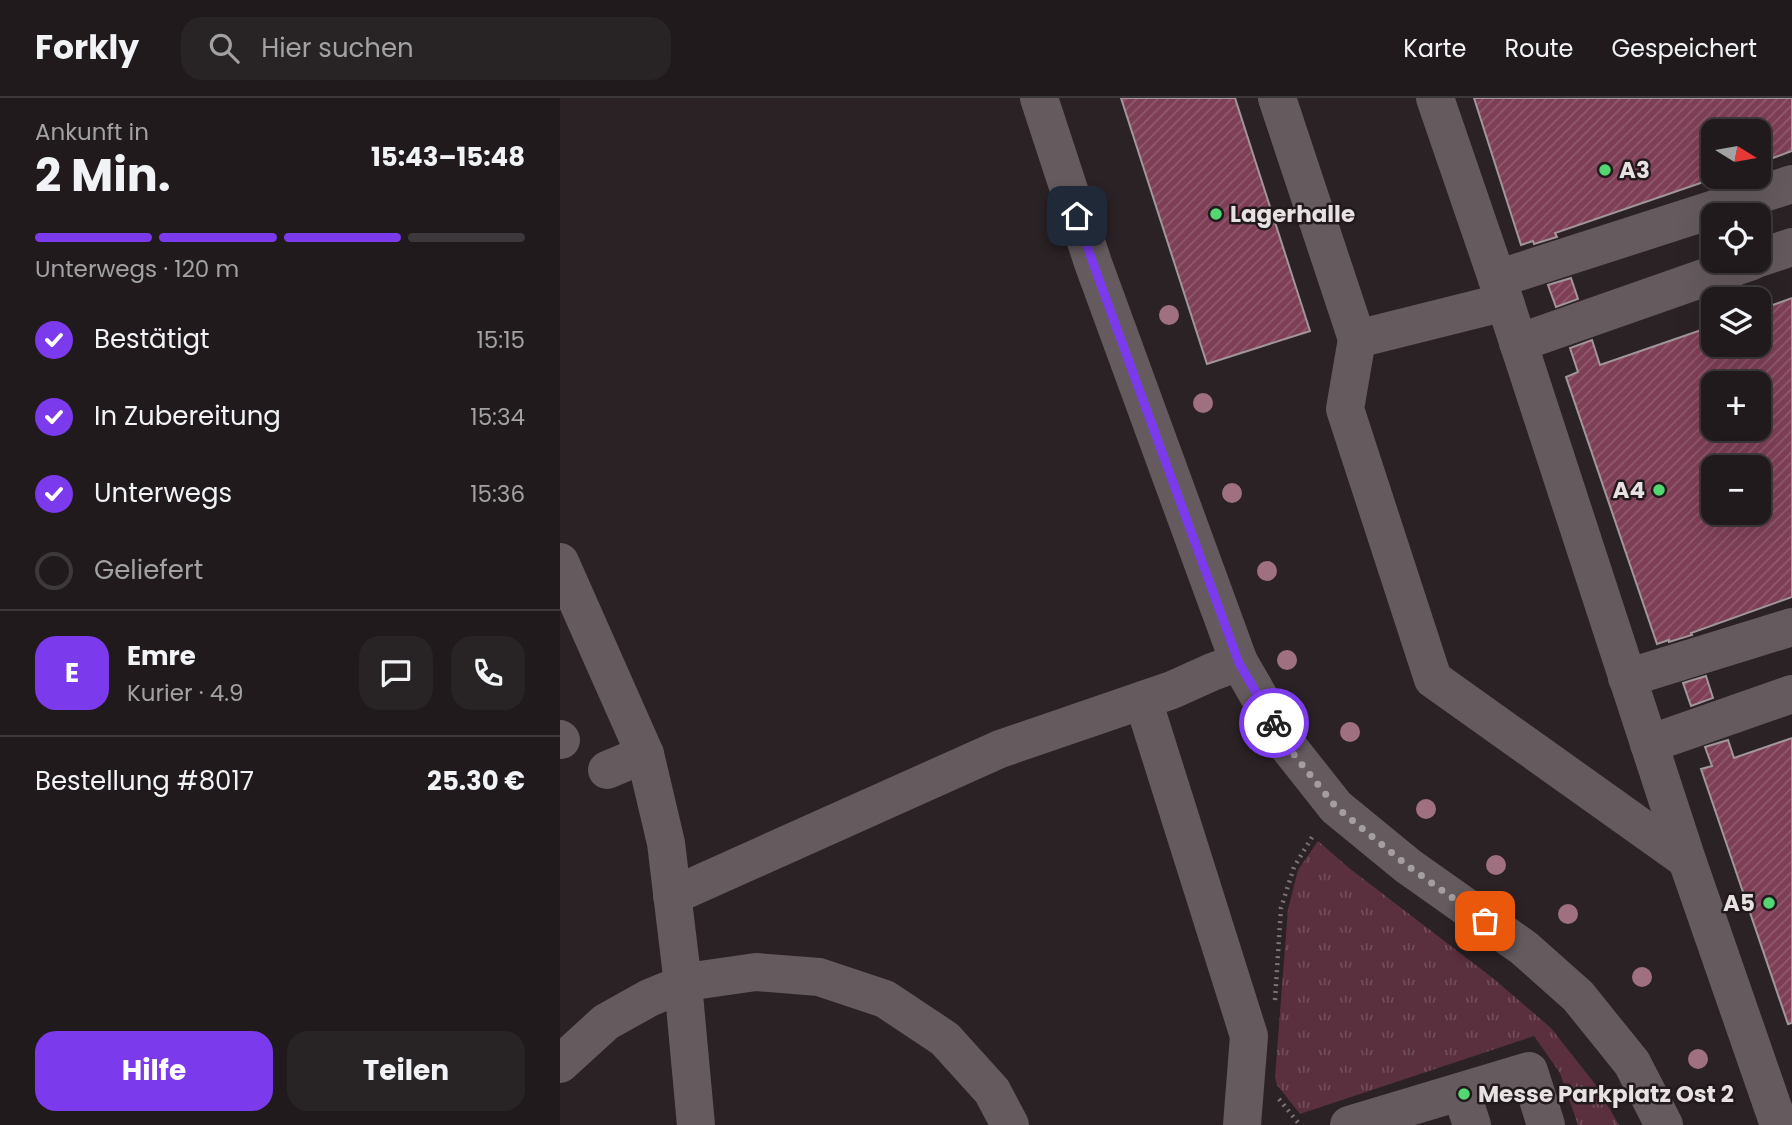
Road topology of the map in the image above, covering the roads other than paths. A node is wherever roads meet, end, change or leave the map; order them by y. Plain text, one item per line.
1 (1039, 98) edge
2 (1277, 98) edge
3 (1435, 98) edge
4 (1792, 184) edge
5 (1792, 247) edge
6 (1771, 254) edge
7 (1718, 273) edge
8 (1501, 291) junction
9 (1357, 339) junction
10 (1518, 343) junction
11 (560, 562) edge
12 (1792, 627) edge
13 (1239, 663) junction
14 (1627, 678) junction
15 (1792, 694) edge
16 (1143, 700) junction
17 (1649, 744) junction
18 (645, 754) junction
19 (607, 770) dead end
20 (1686, 860) junction
21 (672, 896) junction
22 (683, 984) junction
23 (560, 1065) edge
24 (1778, 1078) edge
25 (1467, 1108) edge
26 (1387, 1120) edge
27 (696, 1125) edge
28 (1010, 1125) edge
29 (1242, 1125) edge
30 (1349, 1125) edge
31 (1546, 1125) edge
32 (1664, 1125) edge
33 (1779, 1125) edge

1 - 13 street
2 - 9 street
3 - 8 street
4 - 8 street
5 - 6 street
7 - 10 street
8 - 9 street
8 - 10 street
9 - 20 street
10 - 14 street
11 - 18 street
12 - 14 street
13 - 16 street
13 - 32 street
14 - 17 street
15 - 17 street
16 - 21 street
16 - 29 street
17 - 20 street
18 - 19 street
18 - 21 street
20 - 24 street
21 - 22 street
22 - 23 street
22 - 27 street
22 - 28 street
24 - 33 street
25 - 26 street
25 - 31 street
26 - 30 street

